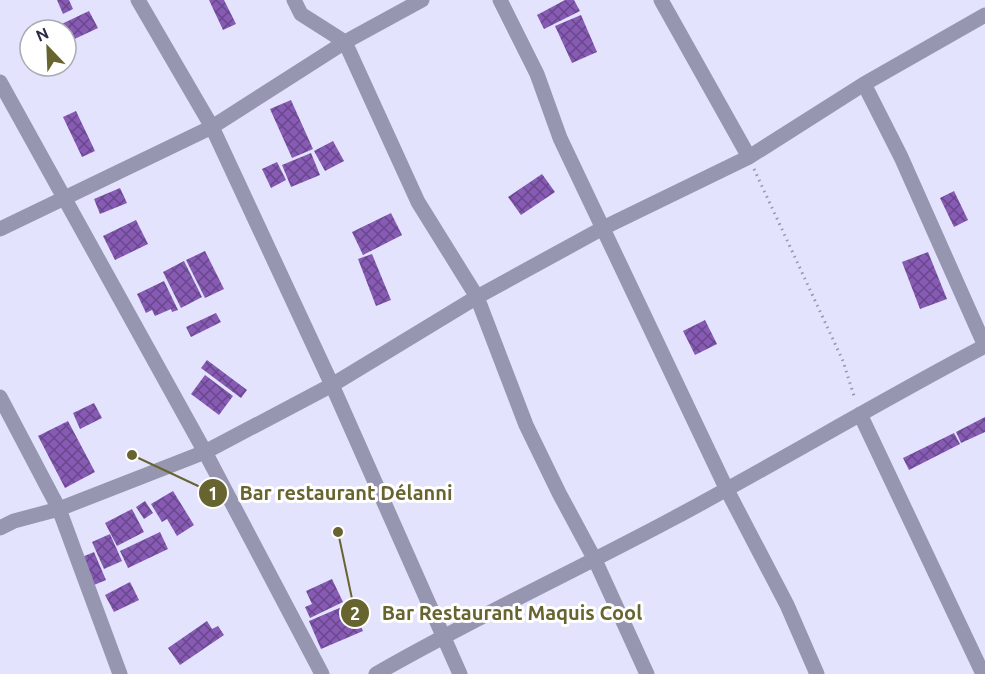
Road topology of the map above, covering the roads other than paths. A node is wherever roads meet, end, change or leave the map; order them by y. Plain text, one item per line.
1 (138, 0) edge
2 (294, 0) edge
3 (422, 0) edge
4 (500, 0) edge
5 (661, 0) edge
6 (985, 15) edge
7 (345, 42) junction
8 (0, 82) edge
9 (864, 84) junction
10 (212, 127) junction
11 (749, 157) junction
12 (64, 198) junction
13 (603, 228) junction
14 (0, 229) edge
15 (477, 297) junction
16 (985, 346) edge
17 (332, 385) junction
18 (0, 397) edge
19 (860, 414) junction
20 (205, 452) junction
21 (727, 490) junction
22 (59, 509) junction
23 (0, 528) edge
24 (595, 560) junction
25 (443, 636) junction
26 (120, 674) edge
27 (322, 674) edge
28 (376, 674) edge
29 (460, 674) edge
30 (647, 674) edge
31 (817, 674) edge
32 (983, 674) edge

1 - 10 street
2 - 7 street
3 - 7 street
4 - 13 street
5 - 11 street
6 - 9 street
7 - 10 street
7 - 15 street
8 - 12 street
9 - 11 street
9 - 16 street
10 - 12 street
10 - 17 street
11 - 13 street
12 - 14 street
12 - 20 street
13 - 15 street
13 - 21 street
15 - 17 street
15 - 24 street
16 - 19 street
17 - 20 street
17 - 25 street
18 - 22 street
19 - 21 street
19 - 32 street
20 - 22 street
20 - 27 street
21 - 24 street
21 - 31 street
22 - 23 street
22 - 26 street
24 - 25 street
24 - 30 street
25 - 28 street
25 - 29 street

